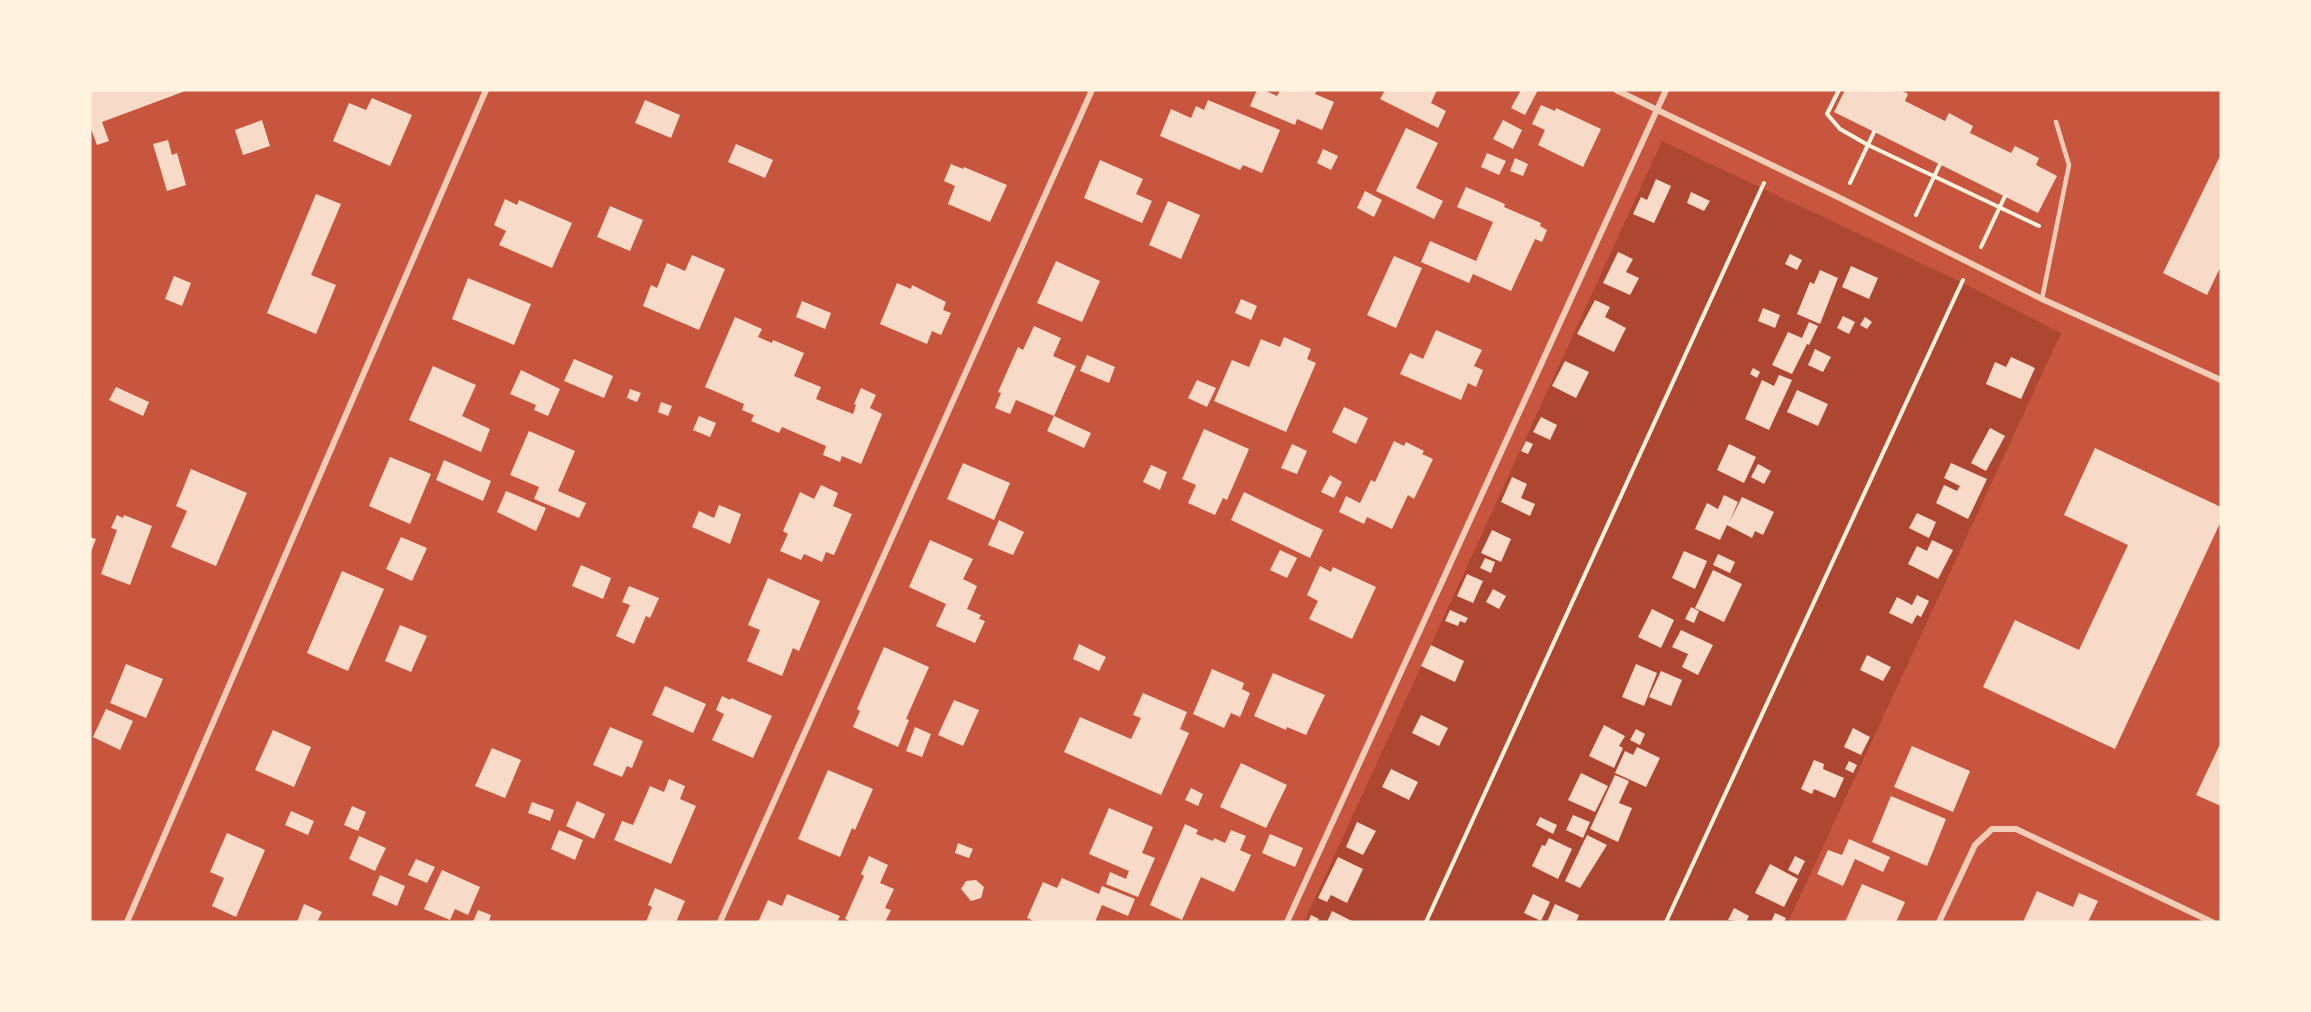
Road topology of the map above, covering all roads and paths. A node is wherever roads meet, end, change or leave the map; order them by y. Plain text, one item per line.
1 (486, 90) edge
2 (1092, 90) edge
3 (1616, 90) edge
4 (1666, 90) edge
5 (1839, 90) edge
6 (1656, 111) junction
7 (2056, 122) dead end
8 (1874, 132) dead end
9 (1868, 144) junction
10 (1940, 164) dead end
11 (1772, 165) junction
12 (1934, 177) junction
13 (2005, 196) dead end
14 (1842, 199) junction
15 (1999, 208) junction
16 (1909, 232) junction
17 (2056, 234) junction
18 (1974, 264) junction
19 (2043, 299) junction
20 (2221, 380) edge
21 (127, 922) edge
22 (720, 922) edge
23 (1287, 922) edge
24 (1426, 922) edge
25 (1666, 922) edge
26 (1939, 922) edge
27 (2212, 922) edge

1 - 21 street
2 - 22 street
3 - 6 street
4 - 6 street
5 - 9 path
6 - 11 street
6 - 23 street
7 - 17 lane
8 - 9 path
9 - 12 path
9 - 14 path
10 - 12 path
11 - 14 street
11 - 24 path
12 - 15 path
12 - 16 path
13 - 15 path
14 - 16 street
15 - 17 path
15 - 18 path
16 - 18 street
17 - 19 lane
18 - 19 street
18 - 25 path
19 - 20 street
26 - 27 street

